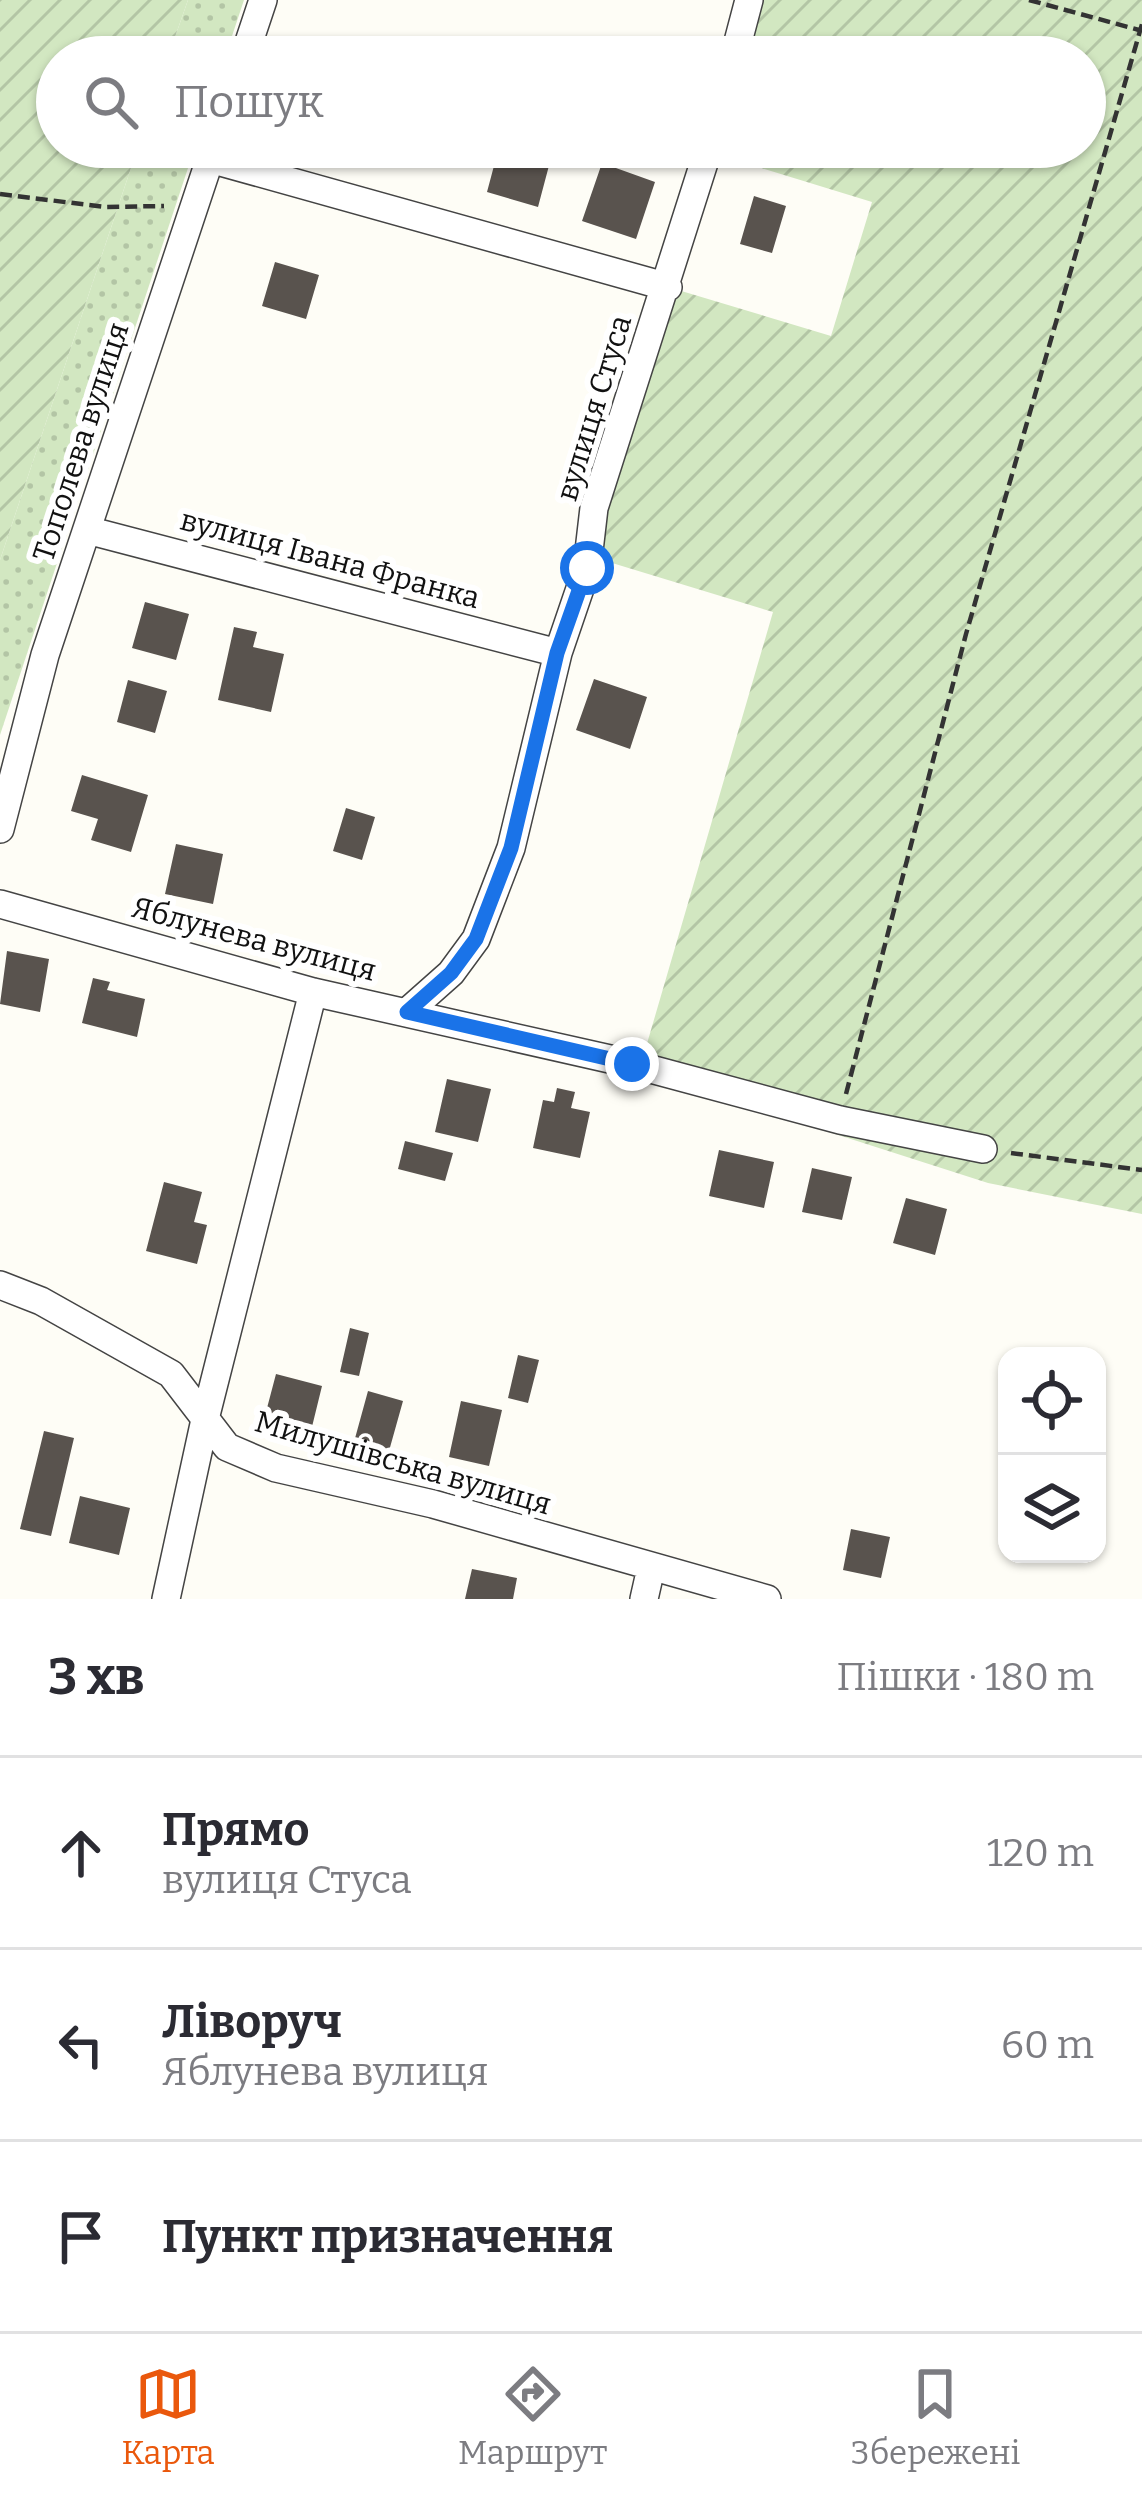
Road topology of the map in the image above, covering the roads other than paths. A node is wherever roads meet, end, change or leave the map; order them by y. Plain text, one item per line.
1 (263, 0) edge
2 (749, 0) edge
3 (251, 36) edge
4 (740, 36) edge
5 (207, 168) edge
6 (263, 168) edge
7 (703, 168) edge
8 (668, 286) junction
9 (87, 530) junction
10 (557, 653) junction
11 (0, 830) edge
12 (0, 904) edge
13 (313, 992) junction
14 (407, 1012) junction
15 (983, 1149) road end
16 (0, 1285) edge
17 (206, 1414) junction
18 (651, 1568) junction
19 (166, 1599) edge
20 (644, 1599) edge
21 (767, 1599) edge

1 - 3 street
2 - 4 street
5 - 9 street, Тополева вулиця
6 - 8 street
7 - 8 street, вулиця Стуса
8 - 10 street, вулиця Стуса
9 - 10 street, вулиця Івана Франка
9 - 11 street, Тополева вулиця
10 - 14 street, вулиця Стуса
12 - 13 street, Яблунева вулиця
13 - 14 street, Яблунева вулиця
13 - 17 street
14 - 15 street, Яблунева вулиця
16 - 17 street, Милушівська вулиця
17 - 18 street, Милушівська вулиця
17 - 19 street
18 - 20 street
18 - 21 street, Милушівська вулиця

